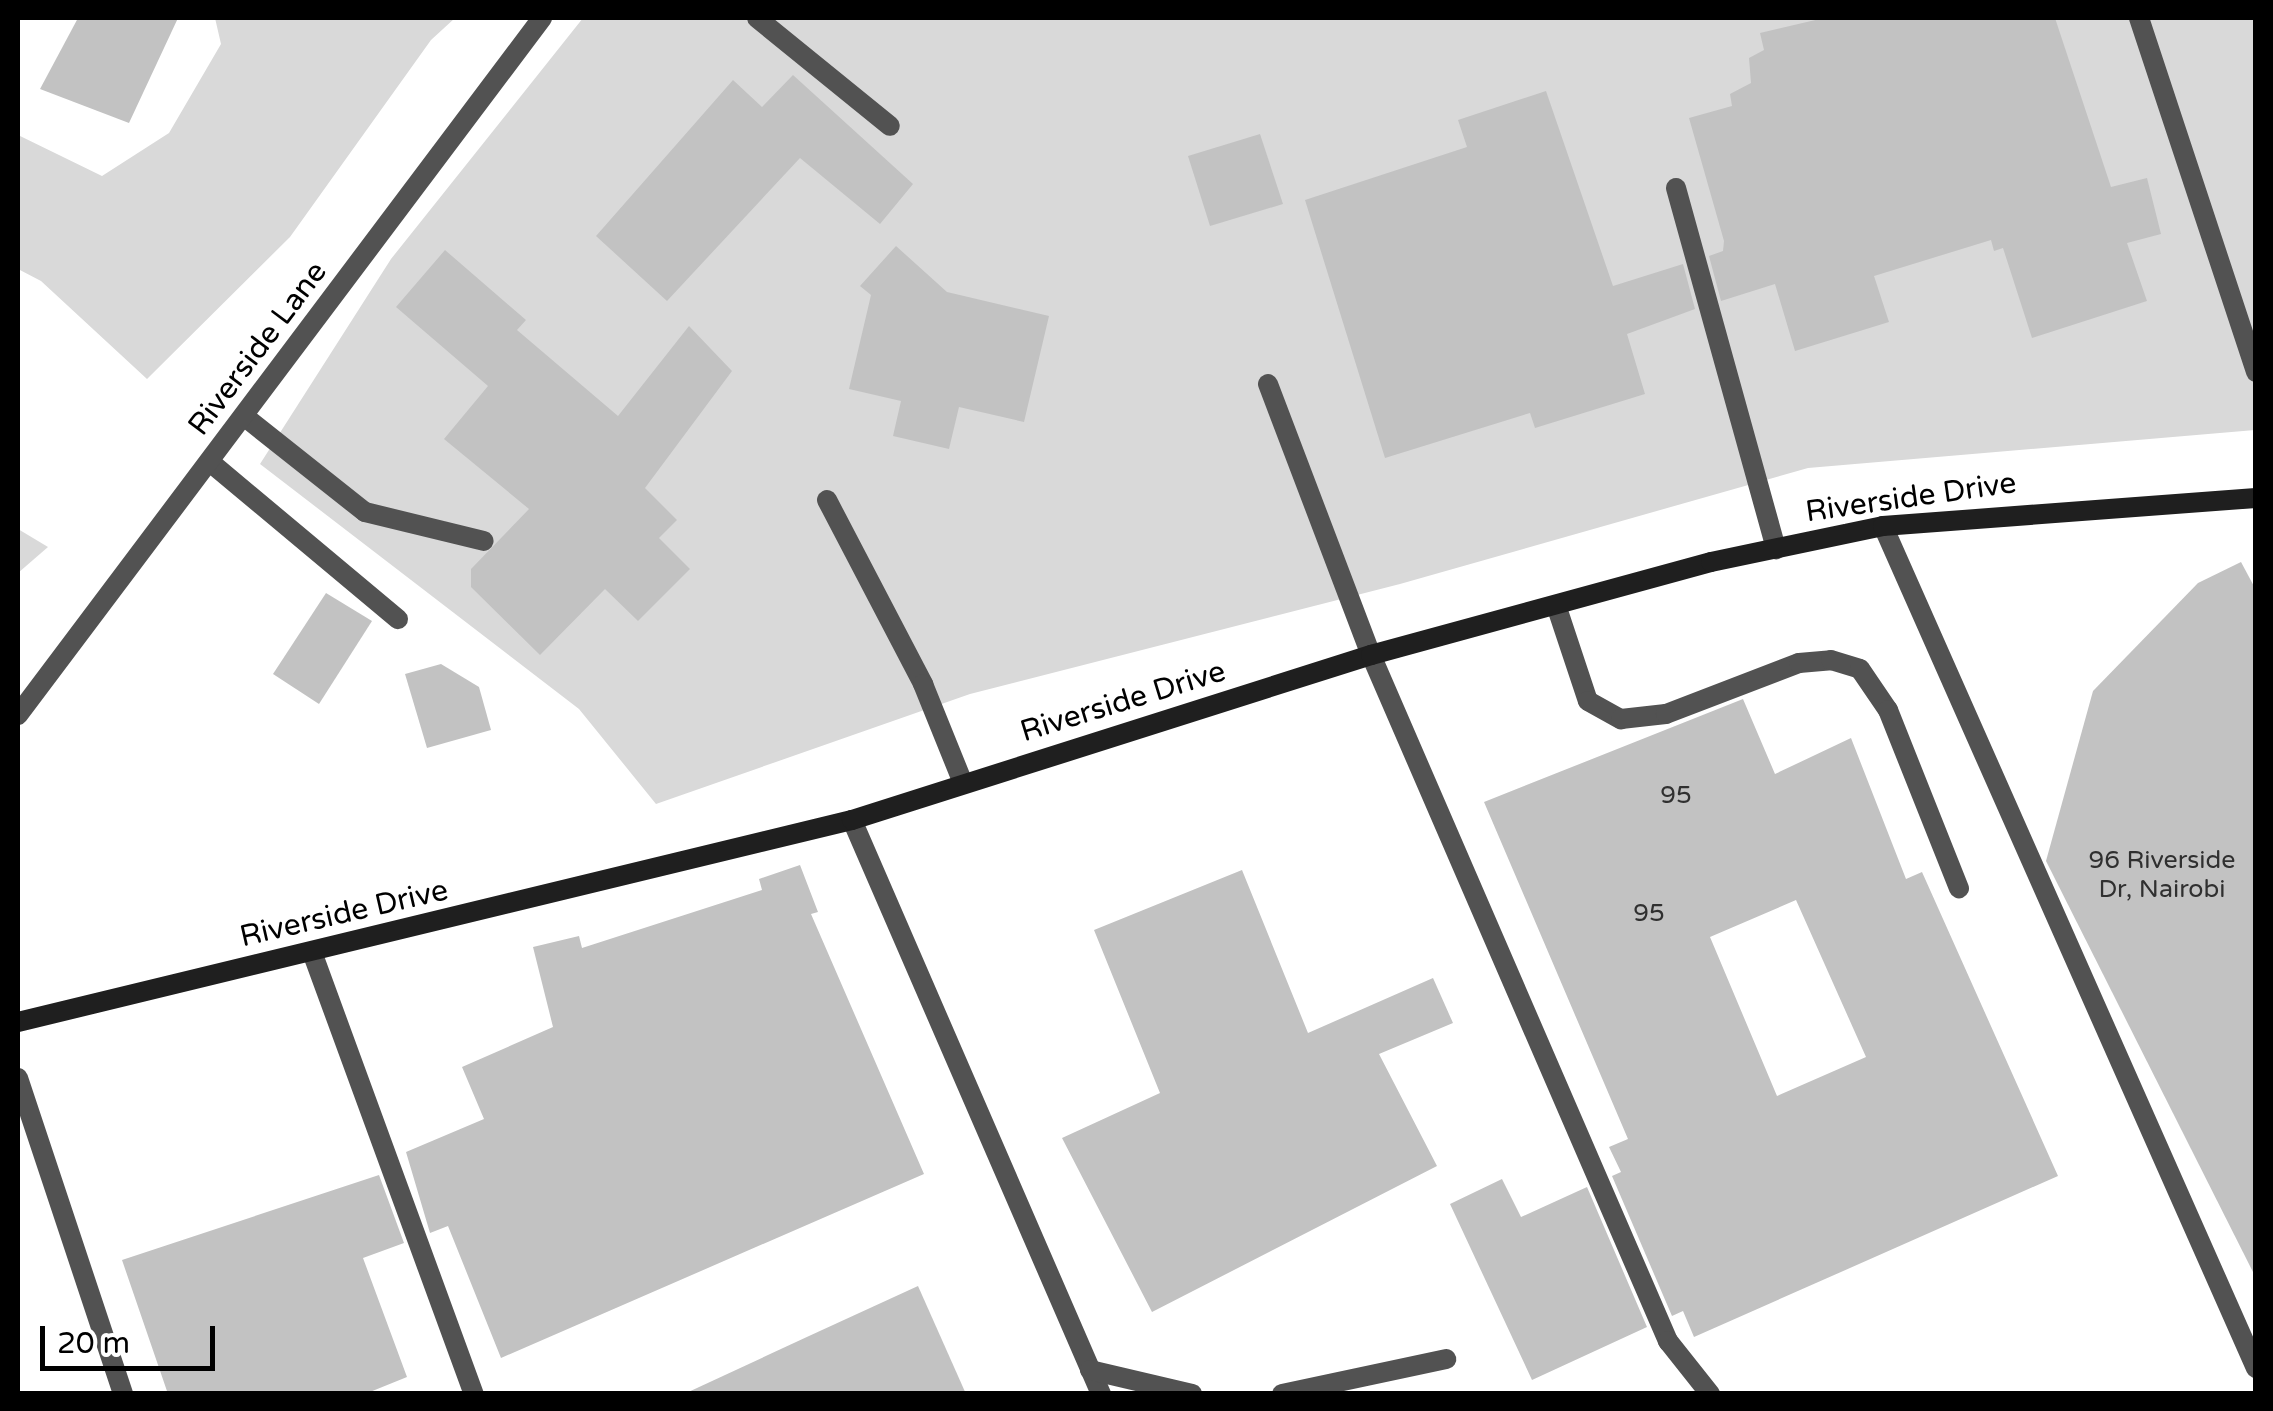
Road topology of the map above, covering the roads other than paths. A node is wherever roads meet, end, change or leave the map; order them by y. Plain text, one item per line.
1 (542, 18) edge
2 (757, 18) edge
3 (2139, 18) edge
4 (890, 126) dead end
5 (1676, 188) dead end
6 (2256, 372) edge
7 (1268, 384) dead end
8 (245, 417) junction
9 (210, 462) junction
10 (2256, 498) edge
11 (826, 500) dead end
12 (1883, 526) junction
13 (484, 541) dead end
14 (1776, 548) junction
15 (1556, 605) junction
16 (398, 619) dead end
17 (1371, 655) junction
18 (18, 715) edge
19 (963, 784) junction
20 (852, 820) junction
21 (1959, 888) dead end
22 (312, 952) junction
23 (18, 1022) edge
24 (18, 1078) edge
25 (1446, 1360) dead end
26 (2256, 1368) edge
27 (1090, 1370) junction
28 (123, 1394) edge
29 (474, 1394) edge
30 (1101, 1394) edge
31 (1192, 1394) edge
32 (1282, 1394) edge
33 (1710, 1394) edge

1 - 8 street, Riverside Lane
2 - 4 street
3 - 6 street
5 - 14 street
7 - 17 street
8 - 9 street, Riverside Lane
8 - 13 street
9 - 16 street
9 - 18 street, Riverside Lane
10 - 12 street, Riverside Drive
11 - 19 street
12 - 14 street, Riverside Drive
12 - 26 street
14 - 15 street, Riverside Drive
15 - 17 street, Riverside Drive
15 - 21 street
17 - 19 street, Riverside Drive
17 - 33 street
19 - 20 street, Riverside Drive
20 - 22 street, Riverside Drive
20 - 27 street
22 - 23 street, Riverside Drive
22 - 29 street
24 - 28 street
25 - 32 street
27 - 30 street
27 - 31 street

